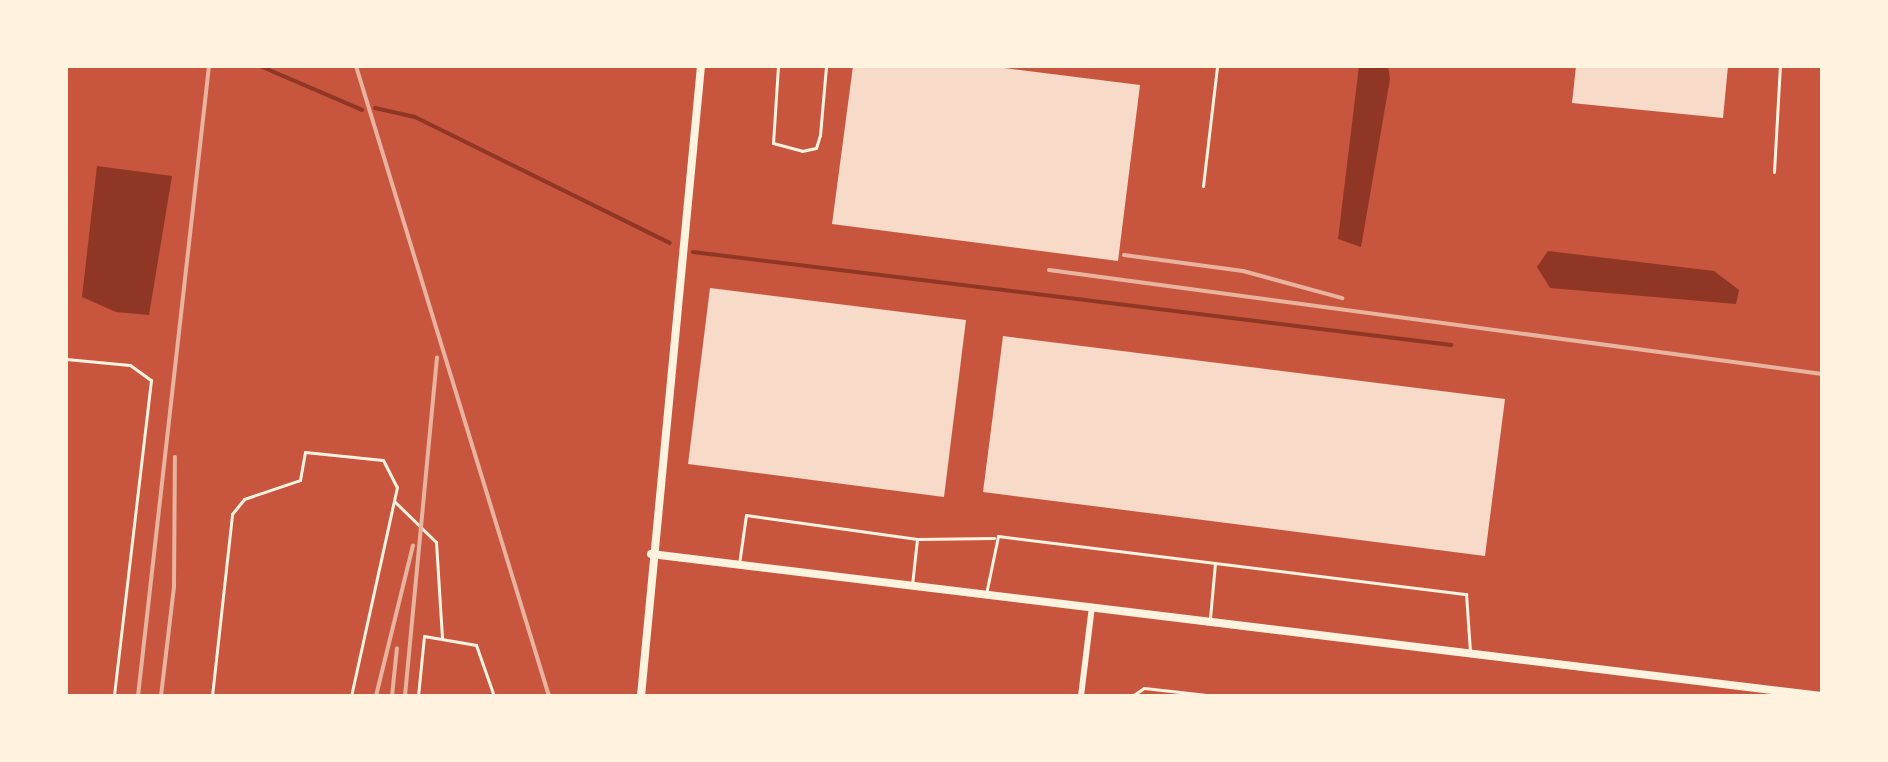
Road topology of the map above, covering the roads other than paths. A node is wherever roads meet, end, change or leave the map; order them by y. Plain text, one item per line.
1 (701, 66) edge
2 (778, 66) edge
3 (826, 66) edge
4 (1217, 66) edge
5 (1780, 66) edge
6 (1774, 172) dead end
7 (1203, 186) dead end
8 (66, 359) edge
9 (394, 501) junction
10 (994, 538) junction
11 (917, 539) junction
12 (651, 554) junction
13 (1215, 563) junction
14 (739, 564) junction
15 (912, 585) junction
16 (986, 594) junction
17 (1092, 607) junction
18 (1209, 622) junction
19 (442, 639) junction
20 (1470, 655) junction
21 (1775, 693) edge
22 (114, 696) edge
23 (212, 696) edge
24 (351, 696) edge
25 (418, 696) edge
26 (494, 696) edge
27 (641, 696) edge
28 (1081, 696) edge
29 (1132, 696) edge
30 (1216, 696) edge
31 (1821, 696) edge

1 - 12 street
2 - 3 lane
4 - 7 lane
5 - 6 lane
8 - 22 lane
9 - 19 lane
9 - 23 lane
9 - 24 lane
10 - 11 lane
10 - 13 lane
10 - 16 lane
11 - 14 lane
11 - 15 lane
12 - 14 street
12 - 27 street
13 - 18 lane
13 - 20 lane
14 - 15 street
15 - 16 street
16 - 17 street
17 - 18 street
17 - 28 street
18 - 20 street
19 - 25 lane
19 - 26 lane
20 - 21 street
21 - 31 street
29 - 30 lane

